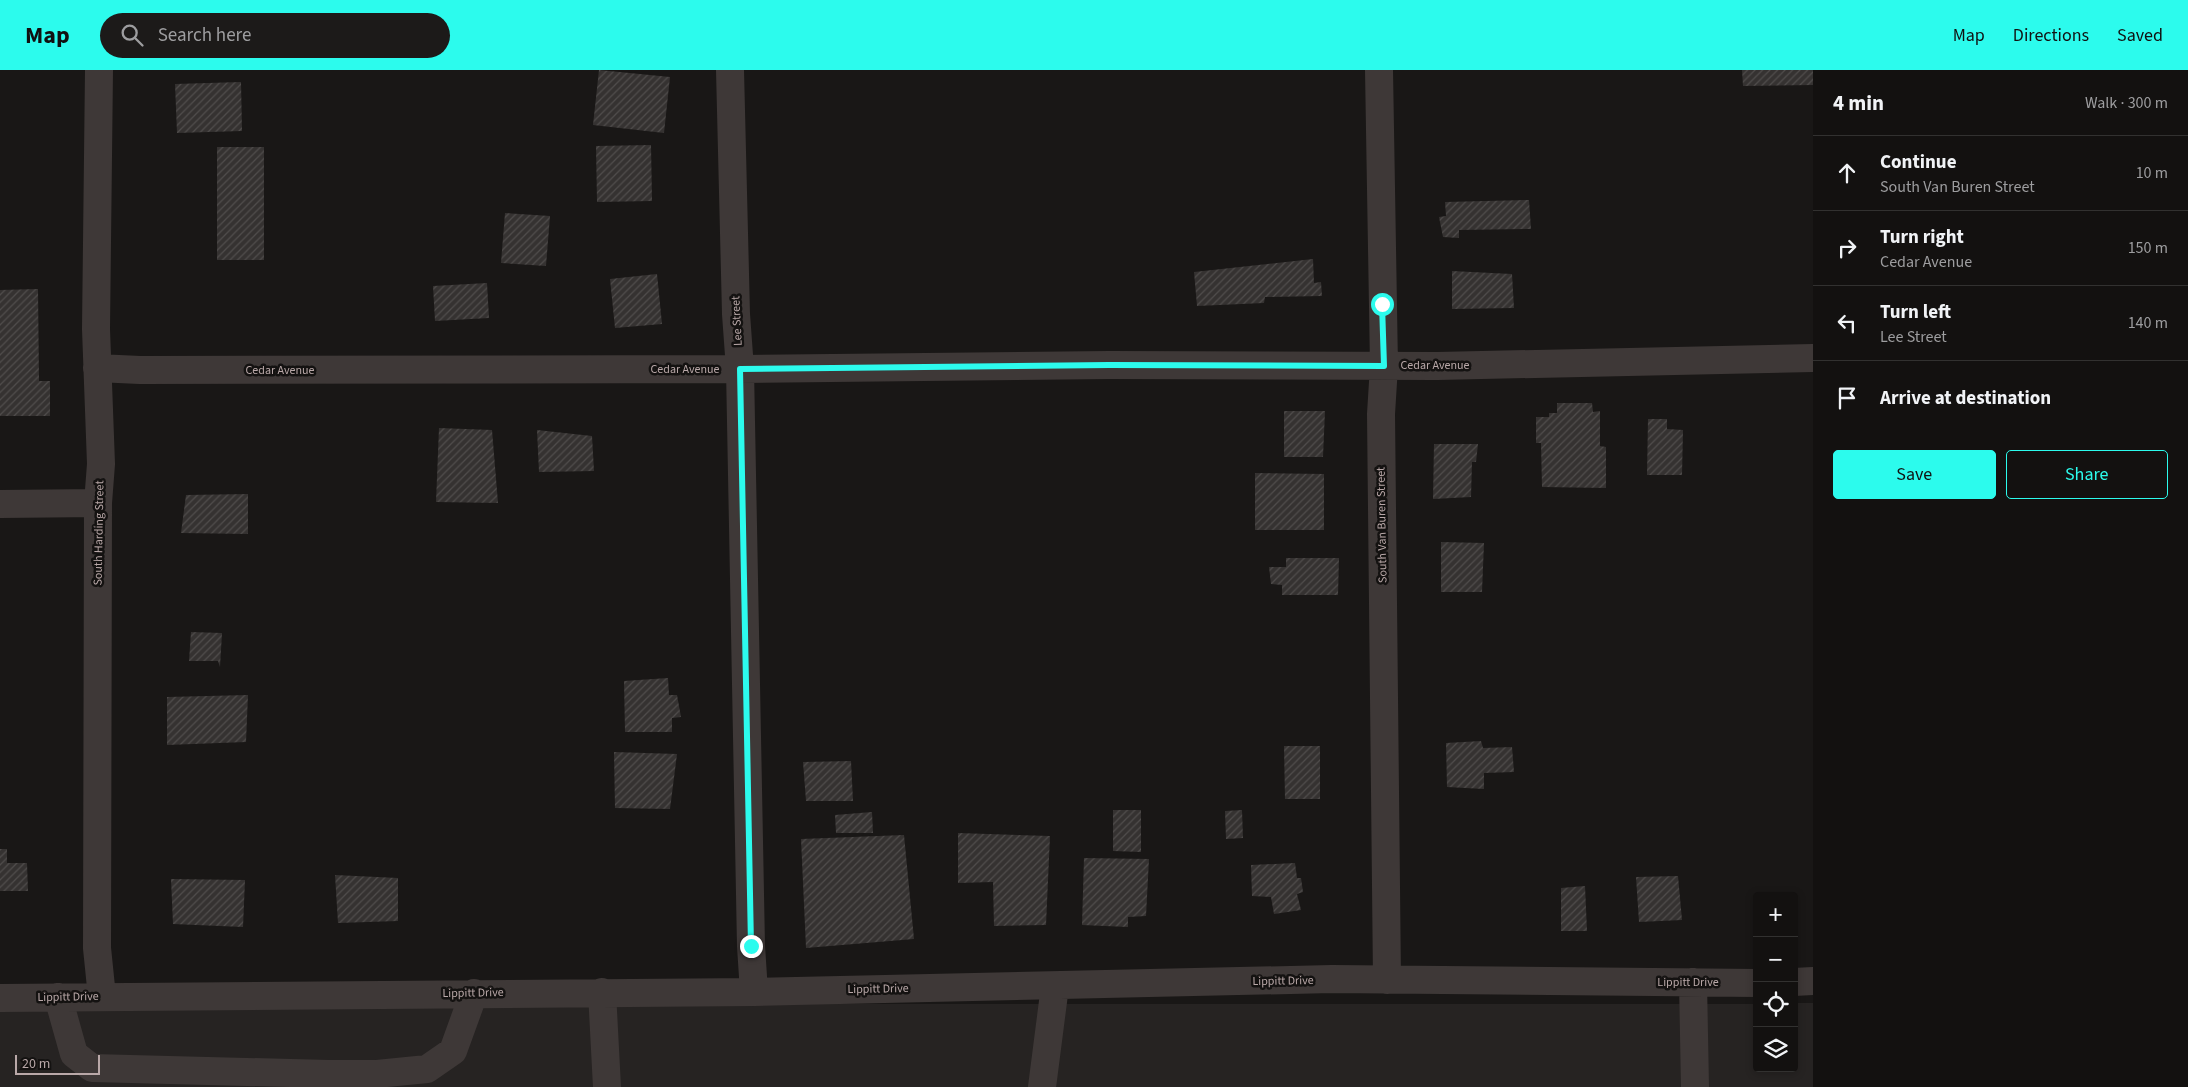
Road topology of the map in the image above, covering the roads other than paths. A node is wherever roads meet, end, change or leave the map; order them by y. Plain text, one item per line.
1 (99, 70) edge
2 (730, 70) edge
3 (1380, 70) edge
4 (1813, 358) edge
5 (1384, 366) junction
6 (97, 368) junction
7 (740, 369) junction
8 (98, 503) junction
9 (0, 504) edge
10 (1387, 980) junction
11 (1813, 981) edge
12 (1693, 982) junction
13 (1798, 982) edge
14 (1753, 983) edge
15 (1055, 986) junction
16 (602, 992) junction
17 (754, 992) junction
18 (474, 993) junction
19 (58, 997) junction
20 (102, 997) junction
21 (0, 998) edge
22 (1042, 1084) edge
23 (607, 1087) edge
24 (1695, 1087) edge

1 - 6 street, South Harding Street
2 - 7 street, Lee Street
3 - 5 street, South Van Buren Street
4 - 5 street, Cedar Avenue
5 - 7 street, Cedar Avenue
5 - 10 street, South Van Buren Street
6 - 7 street, Cedar Avenue
6 - 8 street, South Harding Street
7 - 17 street, Lee Street
8 - 9 street
8 - 20 street, South Harding Street
10 - 12 street, Lippitt Drive
10 - 15 street, Lippitt Drive
11 - 13 street
12 - 14 street, Lippitt Drive
12 - 24 street
15 - 17 street, Lippitt Drive
15 - 22 street
16 - 17 street, Lippitt Drive
16 - 18 street, Lippitt Drive
16 - 23 street
18 - 19 street
18 - 20 street, Lippitt Drive
19 - 20 street, Lippitt Drive
19 - 21 street, Lippitt Drive

